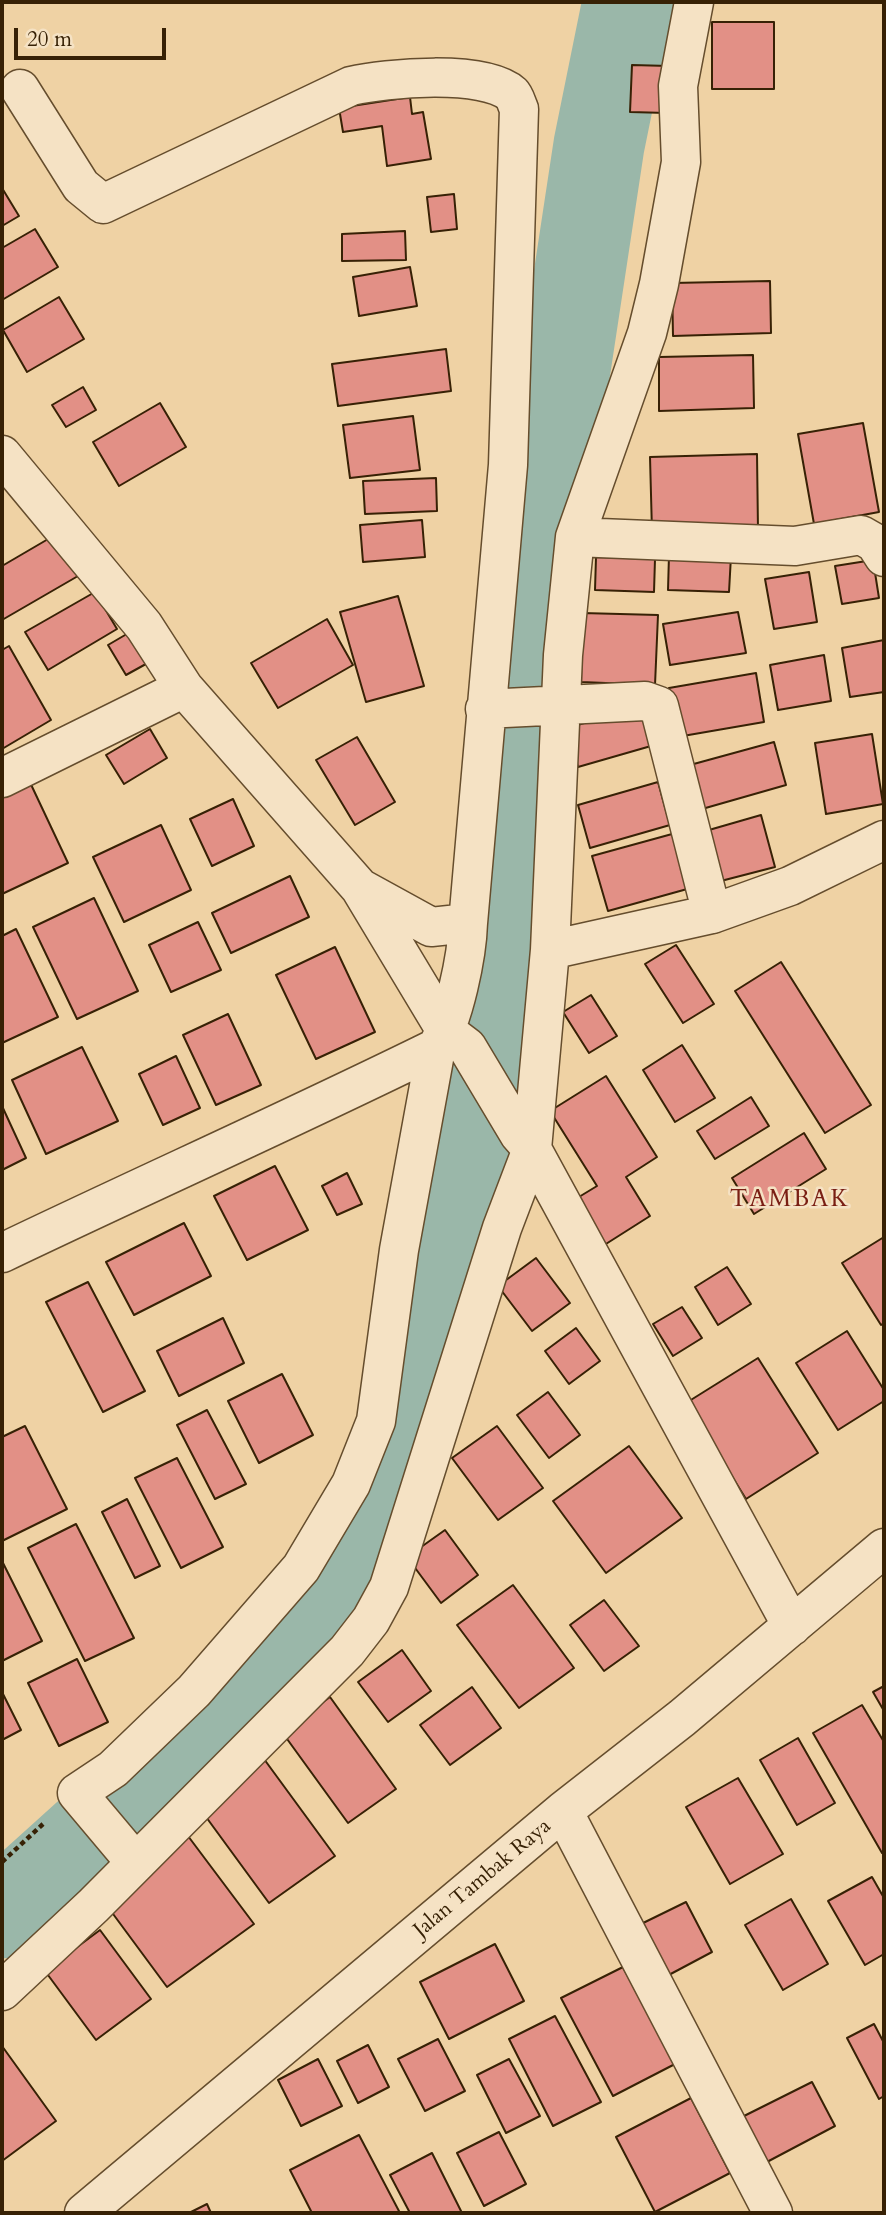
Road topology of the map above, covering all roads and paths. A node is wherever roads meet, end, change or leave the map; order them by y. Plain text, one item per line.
1 (694, 2) edge
2 (20, 89) dead end
3 (2, 455) edge
4 (575, 537) junction
5 (884, 557) edge
6 (184, 688) junction
7 (556, 704) junction
8 (493, 708) junction
9 (2, 778) edge
10 (884, 840) edge
11 (360, 888) junction
12 (712, 914) junction
13 (468, 923) junction
14 (551, 950) junction
15 (450, 1042) junction
16 (525, 1142) junction
17 (2, 1253) edge
18 (884, 1548) edge
19 (792, 1626) junction
20 (81, 1796) junction
21 (563, 1811) junction
22 (132, 1858) junction
23 (2, 1862) edge
24 (2, 1992) edge
25 (84, 2213) edge
26 (773, 2213) edge

1 - 4 street
2 - 8 street
3 - 6 street
4 - 5 street
4 - 7 street
6 - 9 street
6 - 11 street
7 - 8 street
7 - 12 street
7 - 14 street
8 - 13 street
10 - 12 street
11 - 13 street
11 - 15 street
12 - 14 street
13 - 15 street
14 - 16 street
15 - 16 street
15 - 17 street
15 - 20 street
16 - 19 street
16 - 22 street
18 - 19 street, Jalan Tambak Raya
19 - 21 street, Jalan Tambak Raya
20 - 22 street
20 - 23 path
21 - 25 street, Jalan Tambak Raya
21 - 26 street
22 - 24 street

